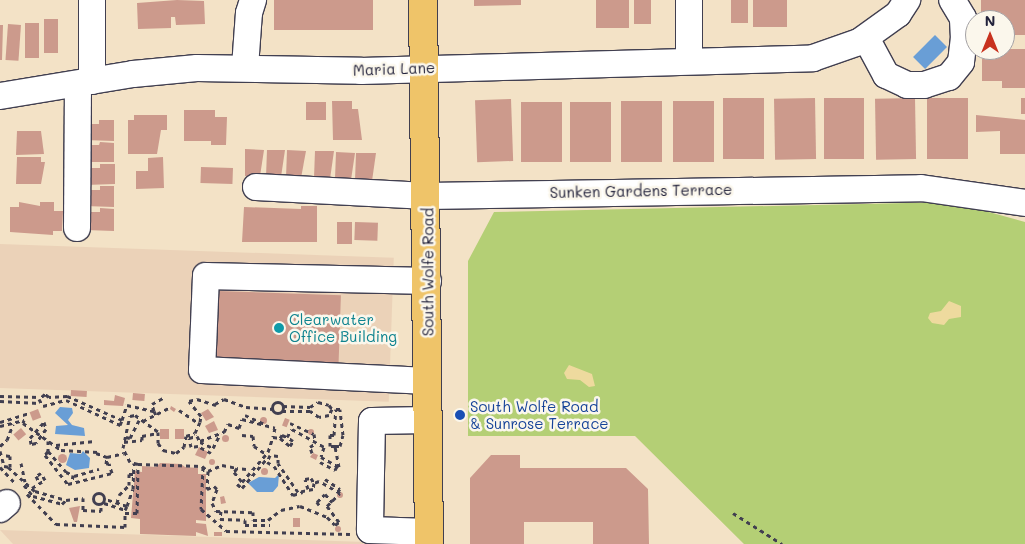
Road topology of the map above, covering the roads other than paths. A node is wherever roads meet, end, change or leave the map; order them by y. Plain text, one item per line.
1 (92, 0) edge
2 (253, 0) edge
3 (423, 0) edge
4 (689, 0) edge
5 (907, 0) edge
6 (952, 0) edge
7 (866, 38) junction
8 (689, 60) junction
9 (246, 67) junction
10 (423, 68) junction
11 (85, 83) junction
12 (0, 96) edge
13 (256, 187) dead end
14 (427, 196) junction
15 (1025, 203) edge
16 (78, 228) dead end
17 (428, 281) junction
18 (428, 381) junction
19 (428, 420) junction
20 (429, 538) edge

1 - 11 street
2 - 9 street
3 - 10 main road, South Wolfe Road
4 - 8 street
5 - 7 street, Maria Lane
6 - 7 street
7 - 8 street, Maria Lane
8 - 10 street, Maria Lane
9 - 10 street, Maria Lane
9 - 11 street, Maria Lane
10 - 14 main road, South Wolfe Road
11 - 12 street, Maria Lane
11 - 16 street
13 - 14 street, Sunken Gardens Terrace
14 - 15 street, Sunken Gardens Terrace
14 - 17 main road, South Wolfe Road
17 - 18 main road, South Wolfe Road
17 - 18 street
18 - 19 main road, South Wolfe Road
19 - 20 main road, South Wolfe Road
19 - 20 street

